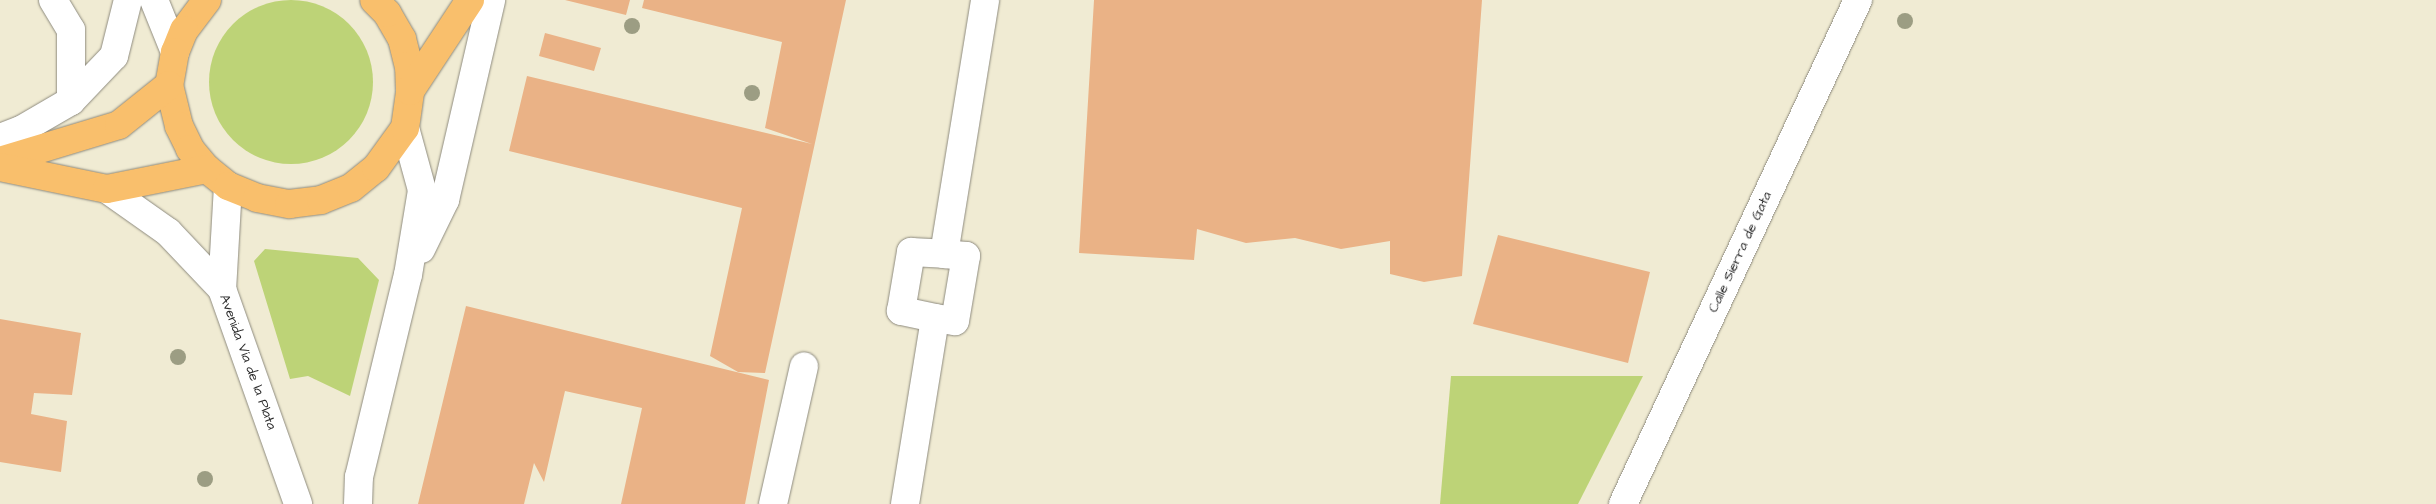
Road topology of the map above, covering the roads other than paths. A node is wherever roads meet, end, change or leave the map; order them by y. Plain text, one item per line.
1 (53, 0) edge
2 (128, 0) edge
3 (154, 0) edge
4 (207, 0) edge
5 (374, 0) edge
6 (470, 0) edge
7 (491, 0) edge
8 (985, 0) edge
9 (1858, 0) edge
10 (175, 52) junction
11 (169, 85) junction
12 (410, 91) junction
13 (71, 100) junction
14 (405, 128) junction
15 (0, 138) edge
16 (0, 161) edge
17 (0, 167) edge
18 (207, 169) junction
19 (228, 186) junction
20 (107, 189) junction
21 (944, 254) junction
22 (408, 275) junction
23 (222, 289) junction
24 (935, 318) junction
25 (804, 366) dead end
26 (288, 468) junction
27 (276, 504) edge
28 (298, 504) edge
29 (358, 504) edge
30 (772, 504) edge
31 (905, 504) edge
32 (1622, 504) edge

1 - 13 street
2 - 13 street
3 - 10 street
4 - 10 main road
5 - 12 main road
6 - 12 main road
7 - 22 street
8 - 21 street
9 - 32 street, Calle Sierra de Gata
10 - 11 main road
11 - 16 main road
11 - 18 main road
12 - 14 main road
13 - 15 street
14 - 19 main road
14 - 22 street
17 - 20 main road
18 - 19 main road
18 - 20 main road
19 - 23 street, Avenida Vía de la Plata
20 - 23 street
21 - 24 street
21 - 24 street
22 - 29 street
23 - 26 street, Avenida Vía de la Plata
24 - 31 street
25 - 30 street
26 - 27 street
26 - 28 street, Avenida Vía de la Plata

